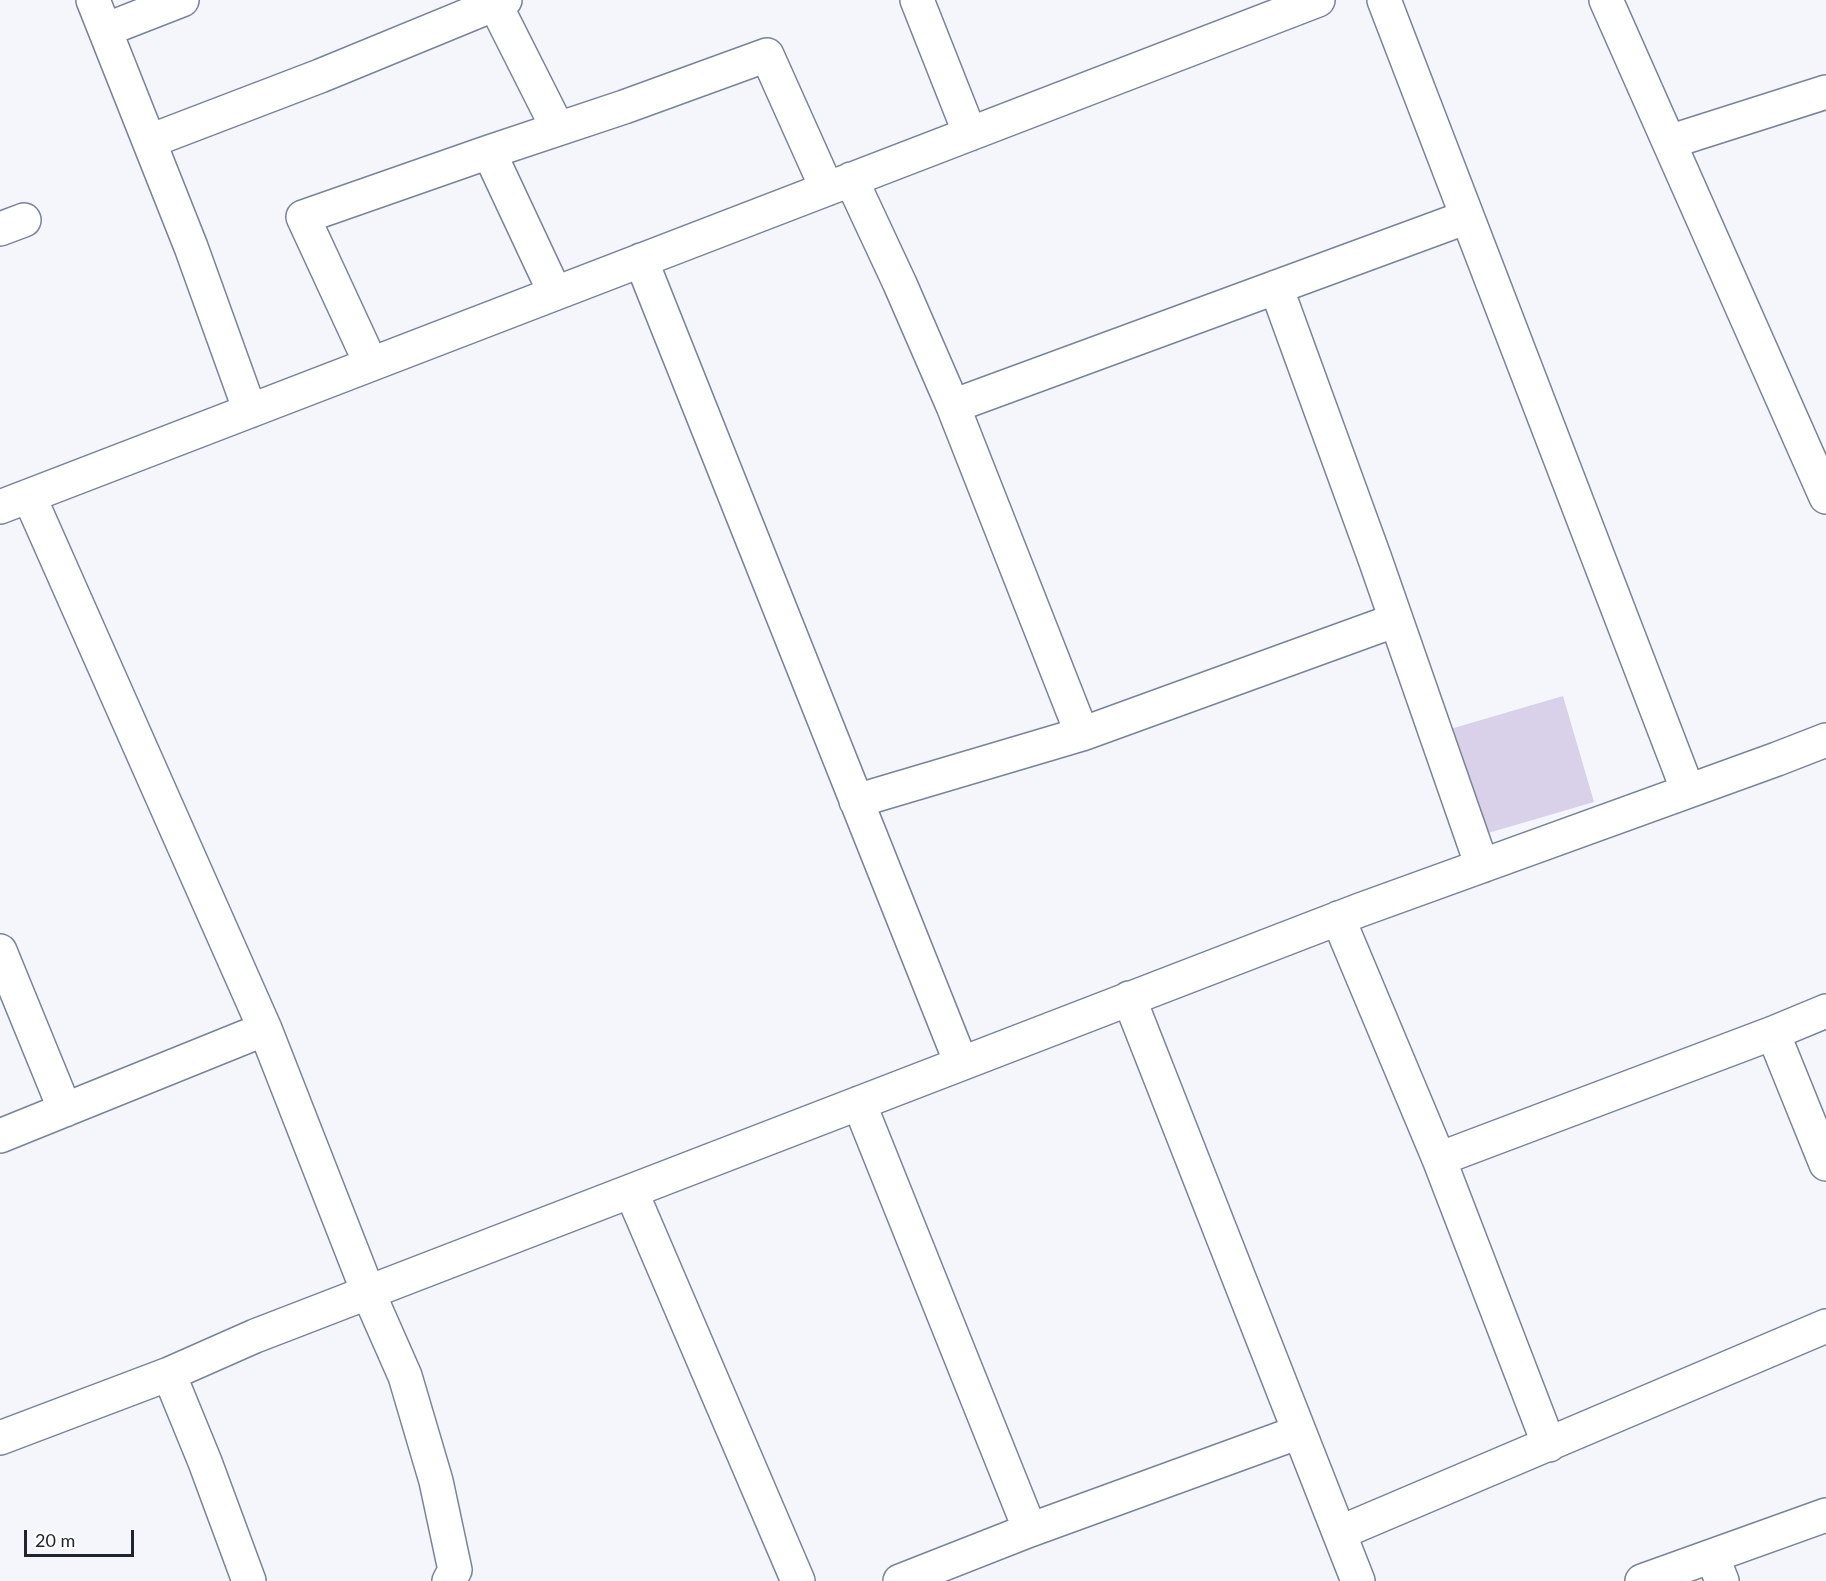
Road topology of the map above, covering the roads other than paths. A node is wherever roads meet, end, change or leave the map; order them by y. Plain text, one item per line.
1 (93, 0) edge
2 (182, 0) edge
3 (917, 0) edge
4 (1318, 0) edge
5 (1384, 0) edge
6 (1606, 0) edge
7 (500, 2) edge
8 (105, 30) junction
9 (1826, 92) edge
10 (558, 129) junction
11 (970, 134) junction
12 (150, 141) junction
13 (1669, 142) junction
14 (489, 152) junction
15 (839, 184) junction
16 (1467, 217) junction
17 (641, 260) junction
18 (1276, 287) junction
19 (555, 293) junction
20 (371, 364) junction
21 (953, 406) junction
22 (250, 411) junction
23 (1814, 437) edge
24 (1826, 497) edge
25 (15, 501) edge
26 (1396, 620) junction
27 (1082, 735) junction
28 (1826, 740) edge
29 (1688, 791) junction
30 (856, 801) junction
31 (1482, 866) junction
32 (1338, 918) junction
33 (0, 951) edge
34 (1129, 998) junction
35 (1826, 1011) edge
36 (265, 1029) junction
37 (1773, 1033) junction
38 (961, 1063) junction
39 (859, 1103) junction
40 (65, 1110) junction
41 (0, 1136) edge
42 (1439, 1159) junction
43 (1826, 1164) edge
44 (631, 1191) junction
45 (368, 1292) junction
46 (1826, 1326) edge
47 (169, 1374) junction
48 (1299, 1432) junction
49 (0, 1438) edge
50 (1549, 1445) junction
51 (1826, 1515) edge
52 (1030, 1530) junction
53 (1339, 1533) junction
54 (1717, 1569) edge
55 (249, 1581) edge
56 (449, 1581) edge
57 (798, 1581) edge
58 (900, 1581) edge
59 (1358, 1581) edge
60 (1642, 1581) edge

1 - 8 street
2 - 8 street
3 - 11 street
4 - 11 street
5 - 16 street
6 - 13 street
7 - 10 street
7 - 12 street
8 - 12 street
9 - 13 street
10 - 14 street
10 - 15 street
11 - 15 street
12 - 22 street
13 - 23 street
14 - 19 street
14 - 20 street
15 - 17 street
15 - 21 street
16 - 18 street
16 - 29 street
17 - 19 street
17 - 30 street
18 - 21 street
18 - 26 street
19 - 20 street
20 - 22 street
21 - 27 street
22 - 25 street
23 - 24 street
25 - 36 street
26 - 27 street
26 - 31 street
27 - 30 street
28 - 29 street
29 - 31 street
30 - 38 street
31 - 32 street
32 - 34 street
32 - 42 street
33 - 40 street
34 - 38 street
34 - 48 street
35 - 37 street
36 - 40 street
36 - 45 street
37 - 42 street
37 - 43 street
38 - 39 street
39 - 44 street
39 - 52 street
40 - 41 street
42 - 50 street
44 - 45 street
44 - 57 street
45 - 47 street
45 - 56 street
46 - 50 street
47 - 49 street
47 - 55 street
48 - 52 street
48 - 53 street
50 - 53 street
51 - 54 street
52 - 58 street
53 - 59 street
54 - 60 street

